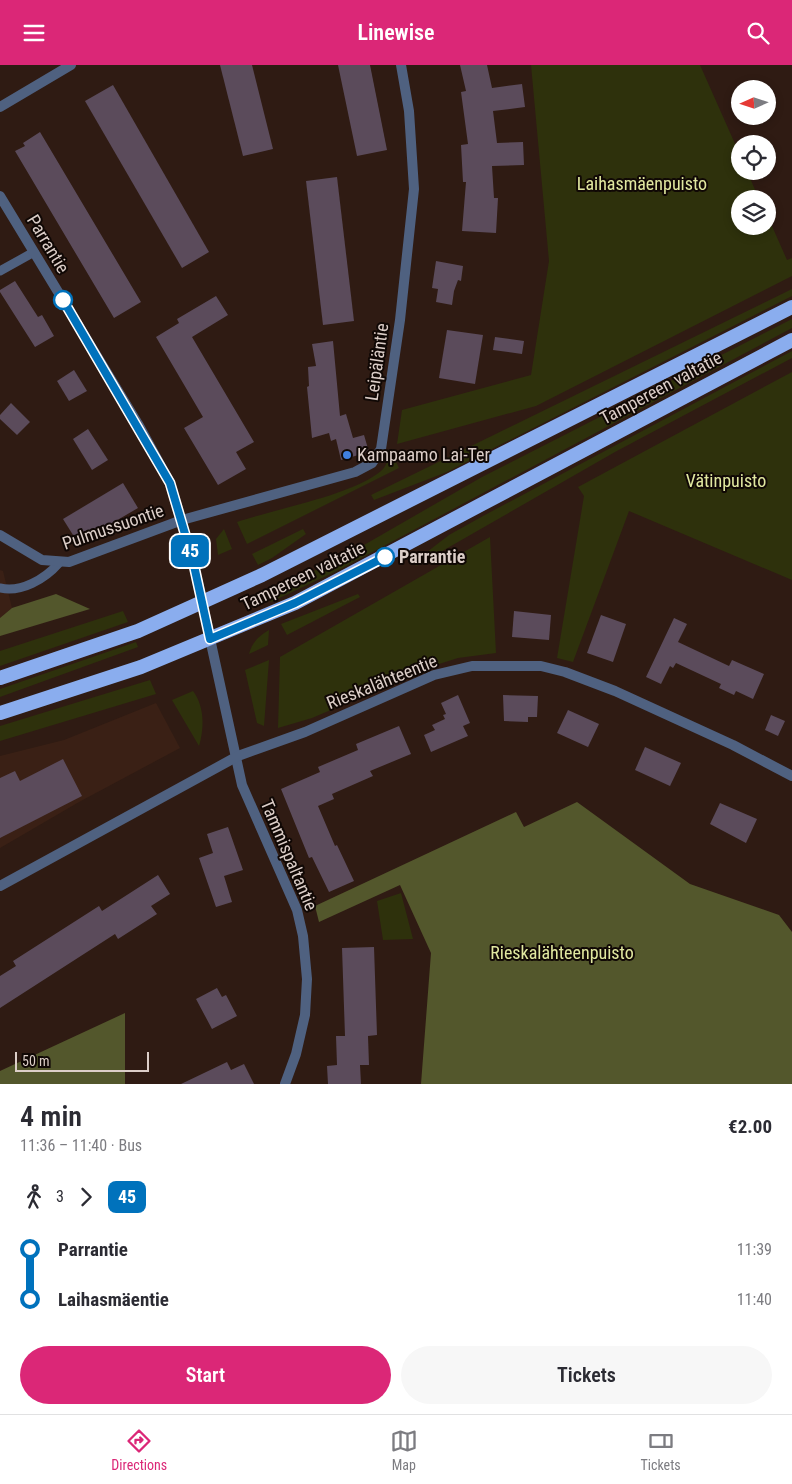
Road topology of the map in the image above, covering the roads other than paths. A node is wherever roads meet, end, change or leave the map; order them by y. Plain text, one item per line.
1 (71, 65) edge
2 (401, 65) edge
3 (0, 107) edge
4 (0, 196) edge
5 (34, 252) junction
6 (0, 271) edge
7 (792, 307) edge
8 (792, 340) edge
9 (182, 520) junction
10 (0, 535) edge
11 (59, 563) junction
12 (0, 588) edge
13 (202, 602) junction
14 (210, 639) junction
15 (0, 678) edge
16 (0, 713) edge
17 (238, 756) junction
18 (792, 776) edge
19 (0, 886) edge
20 (285, 1084) edge

1 - 3 street
2 - 9 street, Leipäläntie
4 - 5 street, Parrantie
5 - 6 lane
5 - 9 street, Parrantie
7 - 13 highway, Tampereen valtatie
8 - 14 highway, Tampereen valtatie
9 - 11 street, Pulmussuontie
9 - 13 street, Pulmussuontie
10 - 11 street, Pulmussuontie
11 - 12 lane
13 - 14 street, Pulmussuontie
13 - 15 highway, Tampereen valtatie
14 - 16 highway, Tampereen valtatie
14 - 17 street, Tammispaltantie
17 - 18 street, Rieskalähteentie
17 - 19 street, Rieskalähteentie
17 - 20 street, Tammispaltantie

